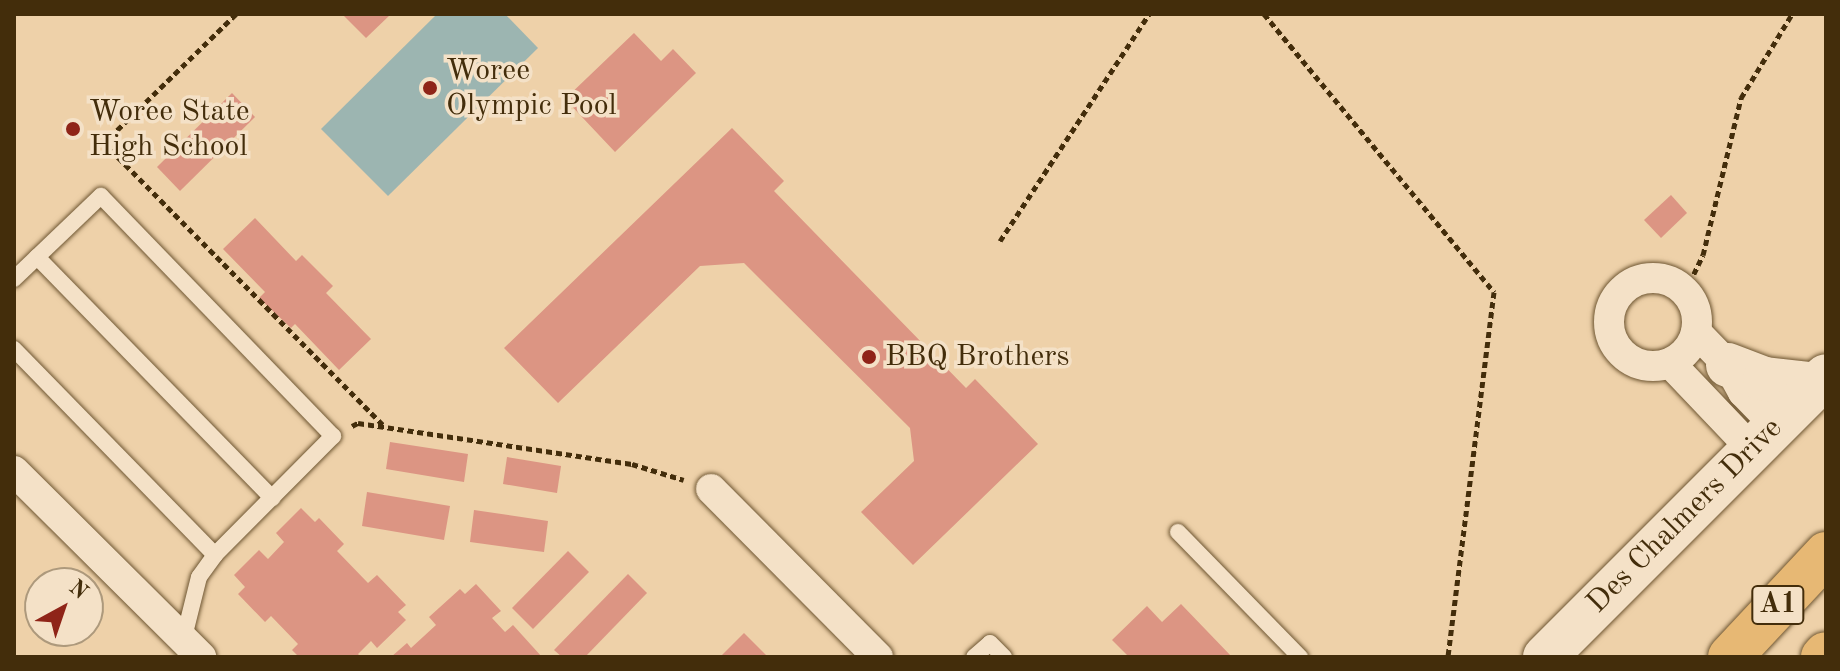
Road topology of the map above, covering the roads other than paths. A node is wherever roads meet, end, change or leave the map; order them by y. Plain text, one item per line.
1 (37, 257) junction
2 (14, 279) edge
3 (1696, 332) junction
4 (14, 349) edge
5 (1670, 363) junction
6 (1728, 365) junction
7 (1822, 380) edge
8 (1763, 436) junction
9 (14, 471) edge
10 (711, 489) road end
11 (272, 498) junction
12 (1178, 532) dead end
13 (1826, 554) edge
14 (215, 555) junction
15 (192, 647) edge
16 (878, 657) edge
17 (974, 657) edge
18 (1004, 657) edge
19 (1300, 657) edge
20 (1545, 657) edge
21 (1730, 657) edge

1 - 2 lane
1 - 11 lane
1 - 11 lane
3 - 5 street
3 - 5 street
3 - 6 street
4 - 14 lane
5 - 8 street
6 - 7 main road
6 - 8 street
7 - 8 main road, Des Chalmers Drive
8 - 20 main road, Des Chalmers Drive
9 - 15 street
10 - 16 street
11 - 14 lane
12 - 19 lane
13 - 21 highway, A1
14 - 15 lane
17 - 18 lane

